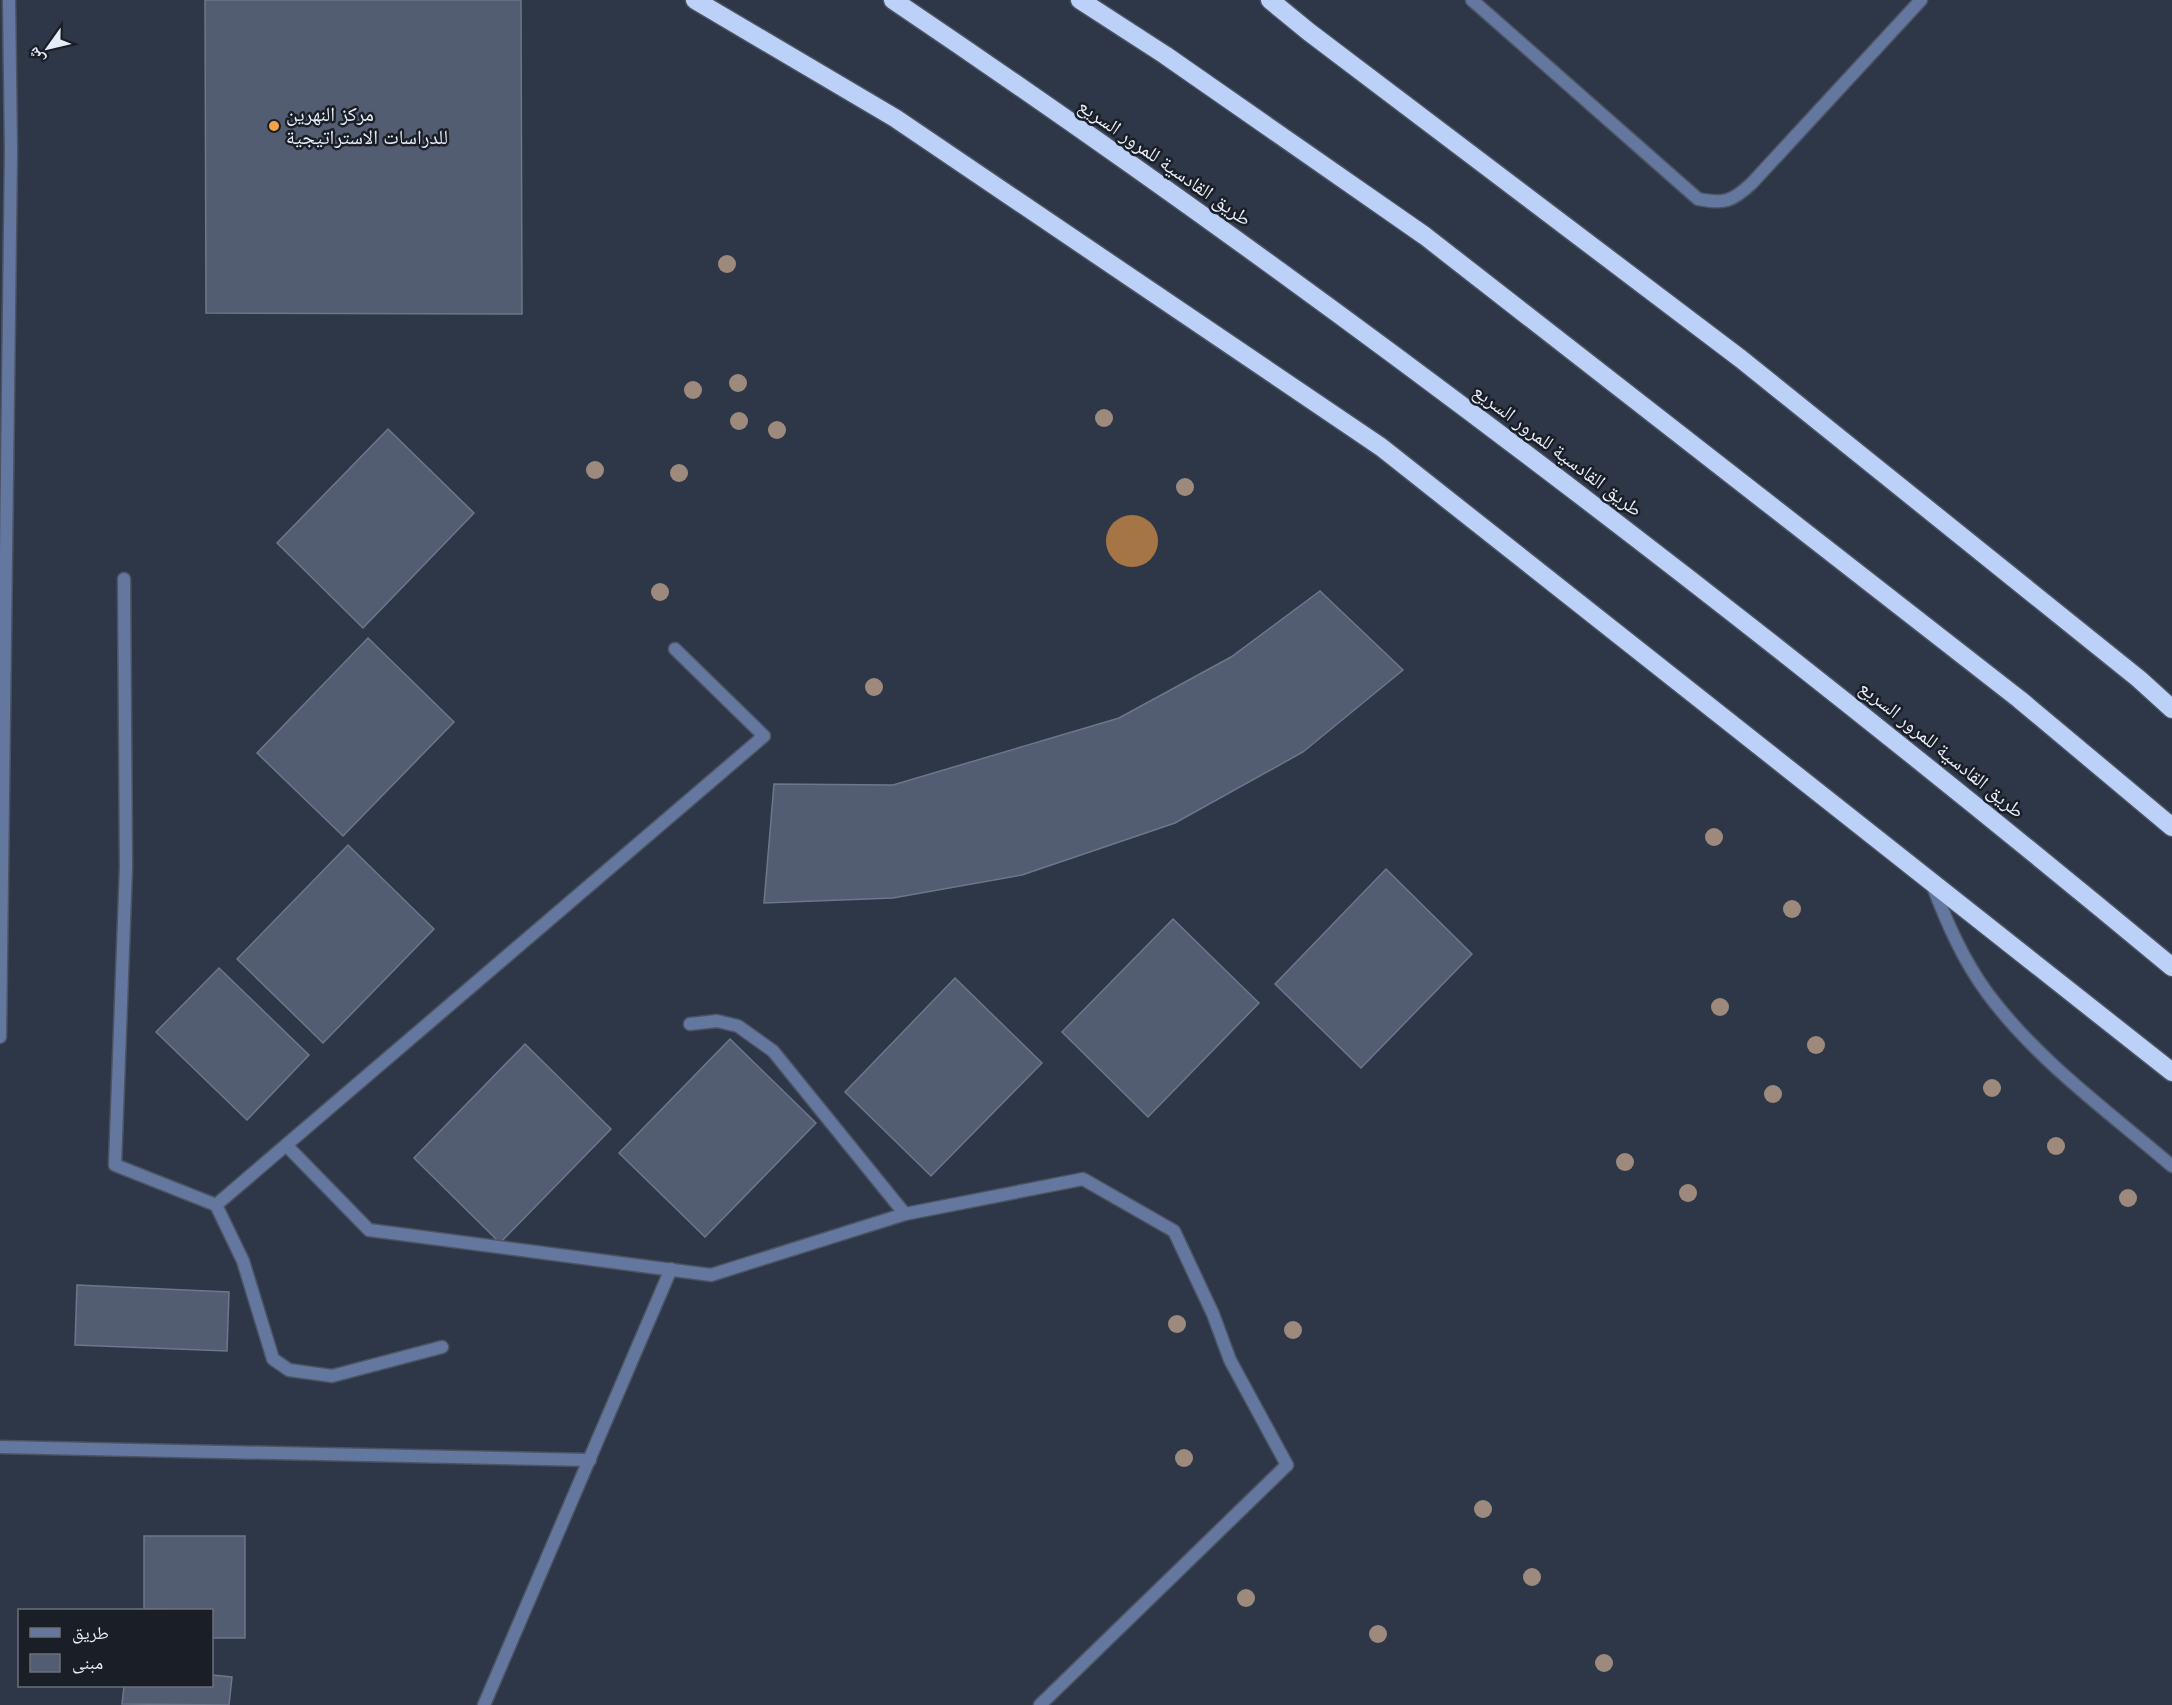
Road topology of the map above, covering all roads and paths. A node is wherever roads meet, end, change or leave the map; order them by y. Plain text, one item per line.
1 (9, 0) edge
2 (695, 0) edge
3 (893, 0) edge
4 (1080, 0) edge
5 (1270, 0) edge
6 (1472, 0) edge
7 (1921, 0) edge
8 (6, 150) edge
9 (124, 579) dead end
10 (3, 581) edge
11 (675, 648) dead end
12 (2172, 708) edge
13 (2172, 827) edge
14 (1931, 880) junction
15 (2172, 967) edge
16 (690, 1024) dead end
17 (0, 1037) edge
18 (2172, 1072) edge
19 (286, 1145) junction
20 (2172, 1166) edge
21 (216, 1205) junction
22 (904, 1214) junction
23 (671, 1269) junction
24 (442, 1347) dead end
25 (0, 1447) edge
26 (590, 1460) junction
27 (484, 1705) edge
28 (1040, 1705) edge

1 - 8 street
2 - 14 highway
3 - 15 highway, طريق القادسية للمرور السريع
4 - 13 highway
5 - 12 highway
6 - 7 street
8 - 10 street
9 - 21 street
10 - 17 street
11 - 19 street
14 - 18 highway
14 - 20 street
16 - 22 street
19 - 21 street
19 - 23 street
21 - 24 street
22 - 23 street
22 - 28 street
23 - 26 street
25 - 26 street
26 - 27 street

